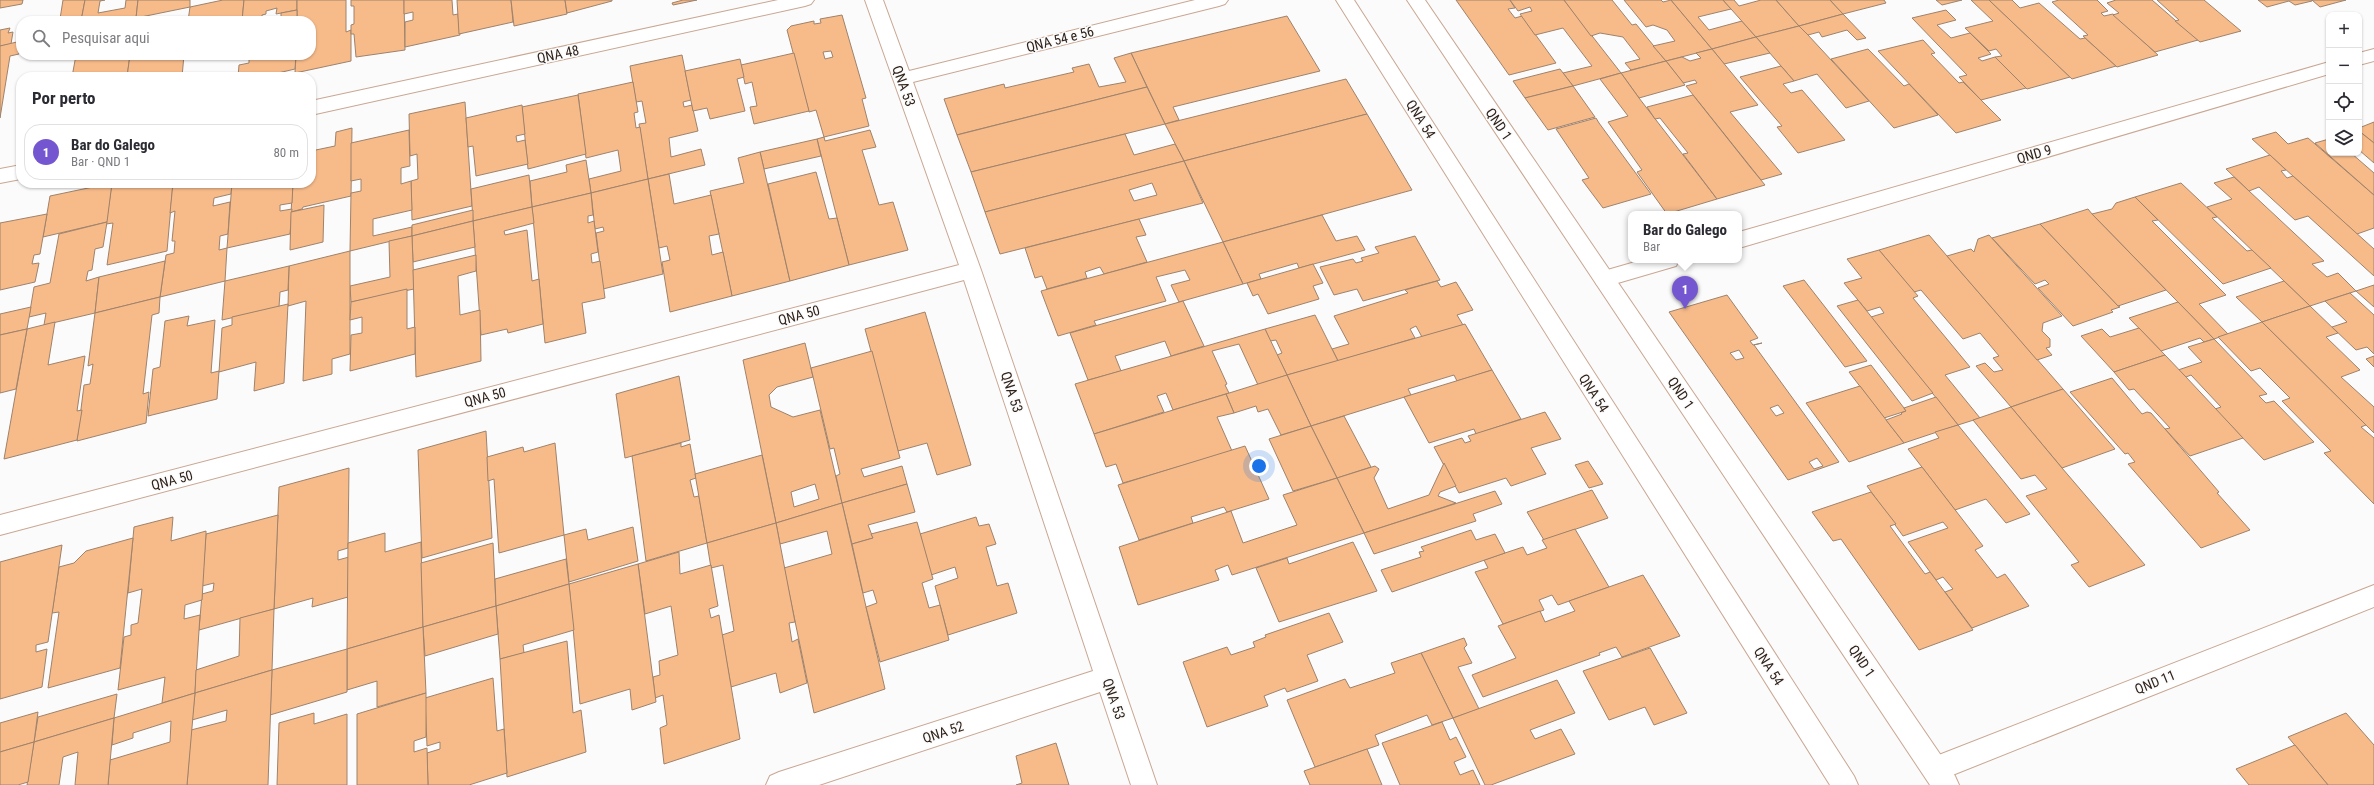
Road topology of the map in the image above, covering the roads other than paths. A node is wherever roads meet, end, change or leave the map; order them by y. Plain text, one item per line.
1 (805, 0) edge
2 (874, 0) edge
3 (1219, 0) edge
4 (1345, 0) edge
5 (1416, 0) edge
6 (2374, 55) edge
7 (2362, 59) edge
8 (2326, 69) edge
9 (901, 79) junction
10 (316, 107) edge
11 (16, 173) edge
12 (0, 176) edge
13 (1742, 239) edge
14 (1659, 263) edge
15 (971, 270) junction
16 (1604, 279) junction
17 (0, 525) edge
18 (2374, 596) edge
19 (1107, 678) junction
20 (1940, 777) edge
21 (779, 785) edge
22 (1144, 785) edge
23 (1845, 785) edge

1 - 10 street, QNA 48
2 - 9 street, QNA 53
3 - 9 street, QNA 54 e 56
4 - 23 street, QNA 54
5 - 16 street, QND 1
6 - 7 street
8 - 13 street, QND 9
9 - 15 street, QNA 53
11 - 12 street
14 - 16 street
15 - 17 street, QNA 50
15 - 19 street, QNA 53
16 - 20 street, QND 1
18 - 20 street, QND 11
19 - 21 street, QNA 52
19 - 22 street, QNA 53

